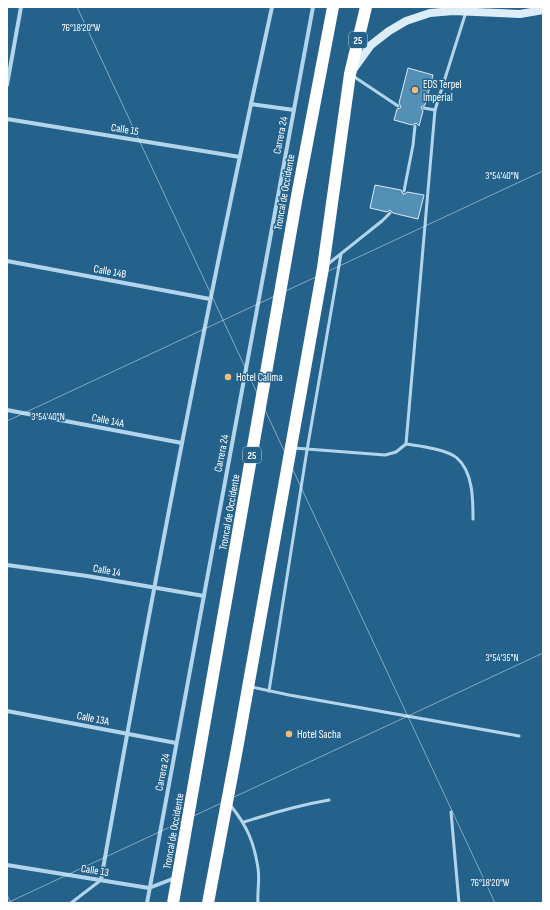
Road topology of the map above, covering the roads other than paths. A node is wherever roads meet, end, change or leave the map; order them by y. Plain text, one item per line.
1 (21, 7) edge
2 (272, 7) edge
3 (313, 7) edge
4 (333, 7) edge
5 (366, 7) edge
6 (543, 10) edge
7 (466, 11) junction
8 (350, 74) junction
9 (7, 85) edge
10 (251, 104) junction
11 (398, 106) dead end
12 (424, 108) dead end
13 (294, 110) junction
14 (435, 110) junction
15 (7, 119) edge
16 (415, 126) dead end
17 (240, 157) junction
18 (404, 191) dead end
19 (390, 212) dead end
20 (341, 254) junction
21 (7, 262) edge
22 (323, 268) junction
23 (210, 299) junction
24 (7, 410) edge
25 (182, 443) junction
26 (406, 444) junction
27 (291, 448) junction
28 (307, 450) junction
29 (474, 519) dead end
30 (7, 565) edge
31 (154, 588) junction
32 (204, 596) junction
33 (248, 686) junction
34 (269, 691) junction
35 (7, 712) edge
36 (127, 734) junction
37 (519, 736) dead end
38 (176, 743) junction
39 (329, 800) dead end
40 (227, 801) junction
41 (451, 812) dead end
42 (244, 822) junction
43 (7, 865) edge
44 (178, 877) junction
45 (101, 880) junction
46 (150, 888) junction
47 (71, 903) edge
48 (147, 903) edge
49 (173, 903) edge
50 (208, 903) edge
51 (258, 903) edge
52 (459, 903) edge

1 - 9 street
2 - 10 street
3 - 13 street, Carrera 24
4 - 44 highway, Troncal de Occidente / 25
5 - 8 highway, 25
6 - 7 street
7 - 8 street
7 - 14 lane
8 - 11 lane
8 - 22 highway, 25
10 - 13 street
10 - 17 street
12 - 14 lane
13 - 32 street, Carrera 24
14 - 26 lane
15 - 17 street, Calle 15
16 - 18 lane
17 - 23 street
19 - 20 lane
20 - 22 lane
20 - 28 lane
21 - 23 street, Calle 14B
22 - 27 highway, 25
23 - 25 street
24 - 25 street, Calle 14A
25 - 31 street
26 - 28 lane
26 - 29 lane
27 - 28 lane
27 - 33 highway, 25
28 - 34 lane
30 - 31 street, Calle 14
31 - 32 street, Calle 14
31 - 36 street
32 - 38 street, Carrera 24
33 - 34 lane
33 - 40 highway, 25
34 - 37 lane
35 - 36 street, Calle 13A
36 - 38 street, Calle 13A
36 - 45 street
38 - 46 street, Carrera 24
39 - 42 lane
40 - 42 lane
40 - 50 highway, 25
41 - 52 lane
42 - 51 lane
43 - 45 street, Calle 13
44 - 46 street
44 - 49 highway, Troncal de Occidente / 25
45 - 46 street, Calle 13
45 - 47 lane
46 - 48 street, Carrera 24

